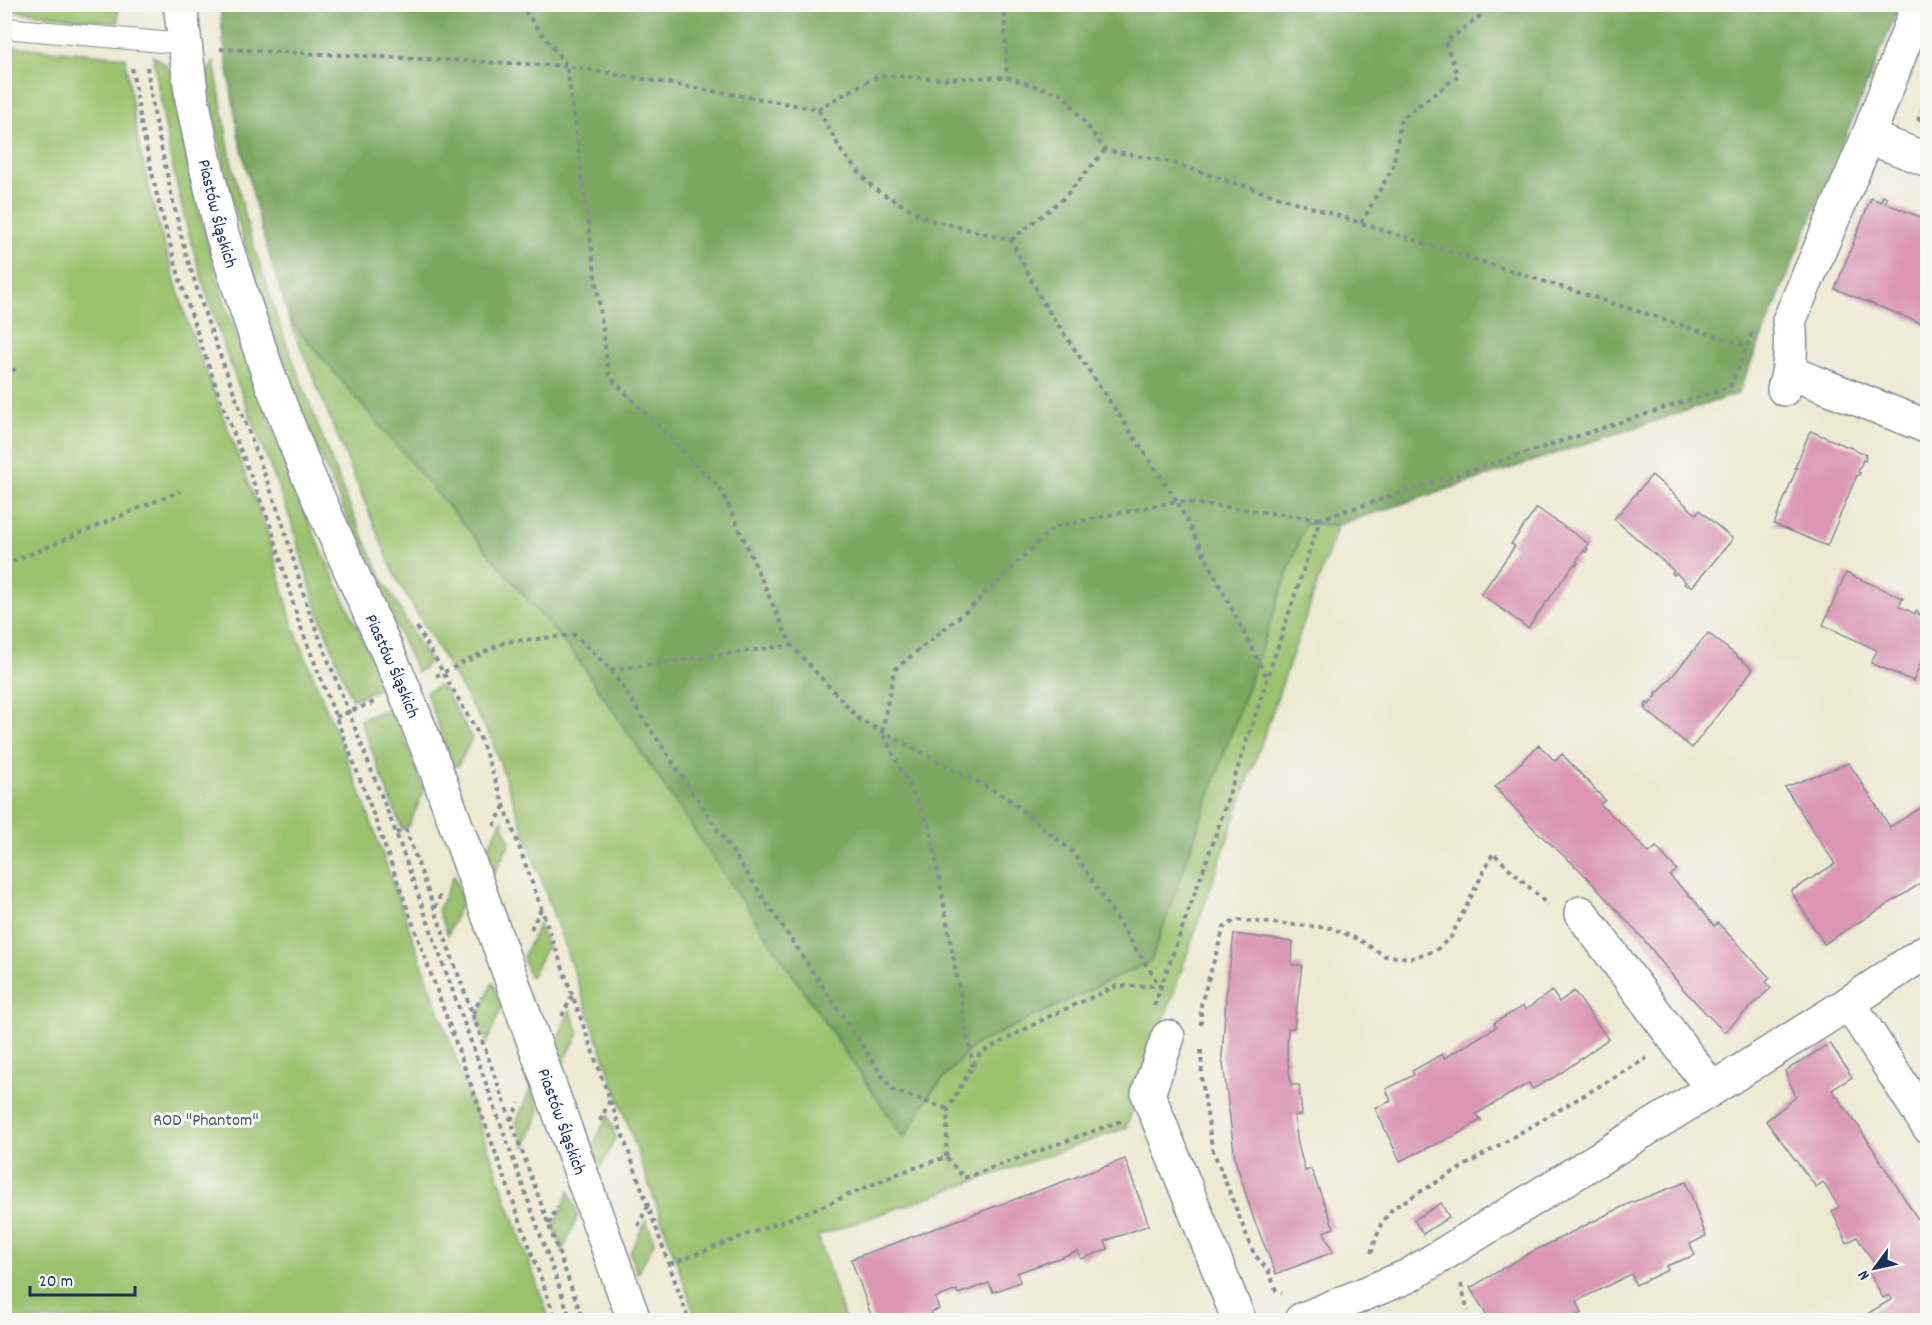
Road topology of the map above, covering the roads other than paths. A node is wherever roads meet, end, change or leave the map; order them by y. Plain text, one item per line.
1 (180, 4) edge
2 (1919, 4) edge
3 (4, 28) edge
4 (185, 44) junction
5 (1868, 137) junction
6 (1928, 160) edge
7 (1928, 427) edge
8 (1566, 911) road end
9 (1928, 950) edge
10 (1849, 1003) junction
11 (1168, 1037) dead end
12 (1712, 1089) junction
13 (1928, 1126) edge
14 (1293, 1307) edge
15 (634, 1320) edge
16 (1239, 1320) edge

1 - 4 street, Piastów Śląskich
2 - 5 street
3 - 4 lane
4 - 15 street, Piastów Śląskich
5 - 6 street
5 - 7 street
8 - 12 street
9 - 10 street
10 - 12 street
10 - 13 street
11 - 16 street
12 - 14 street

